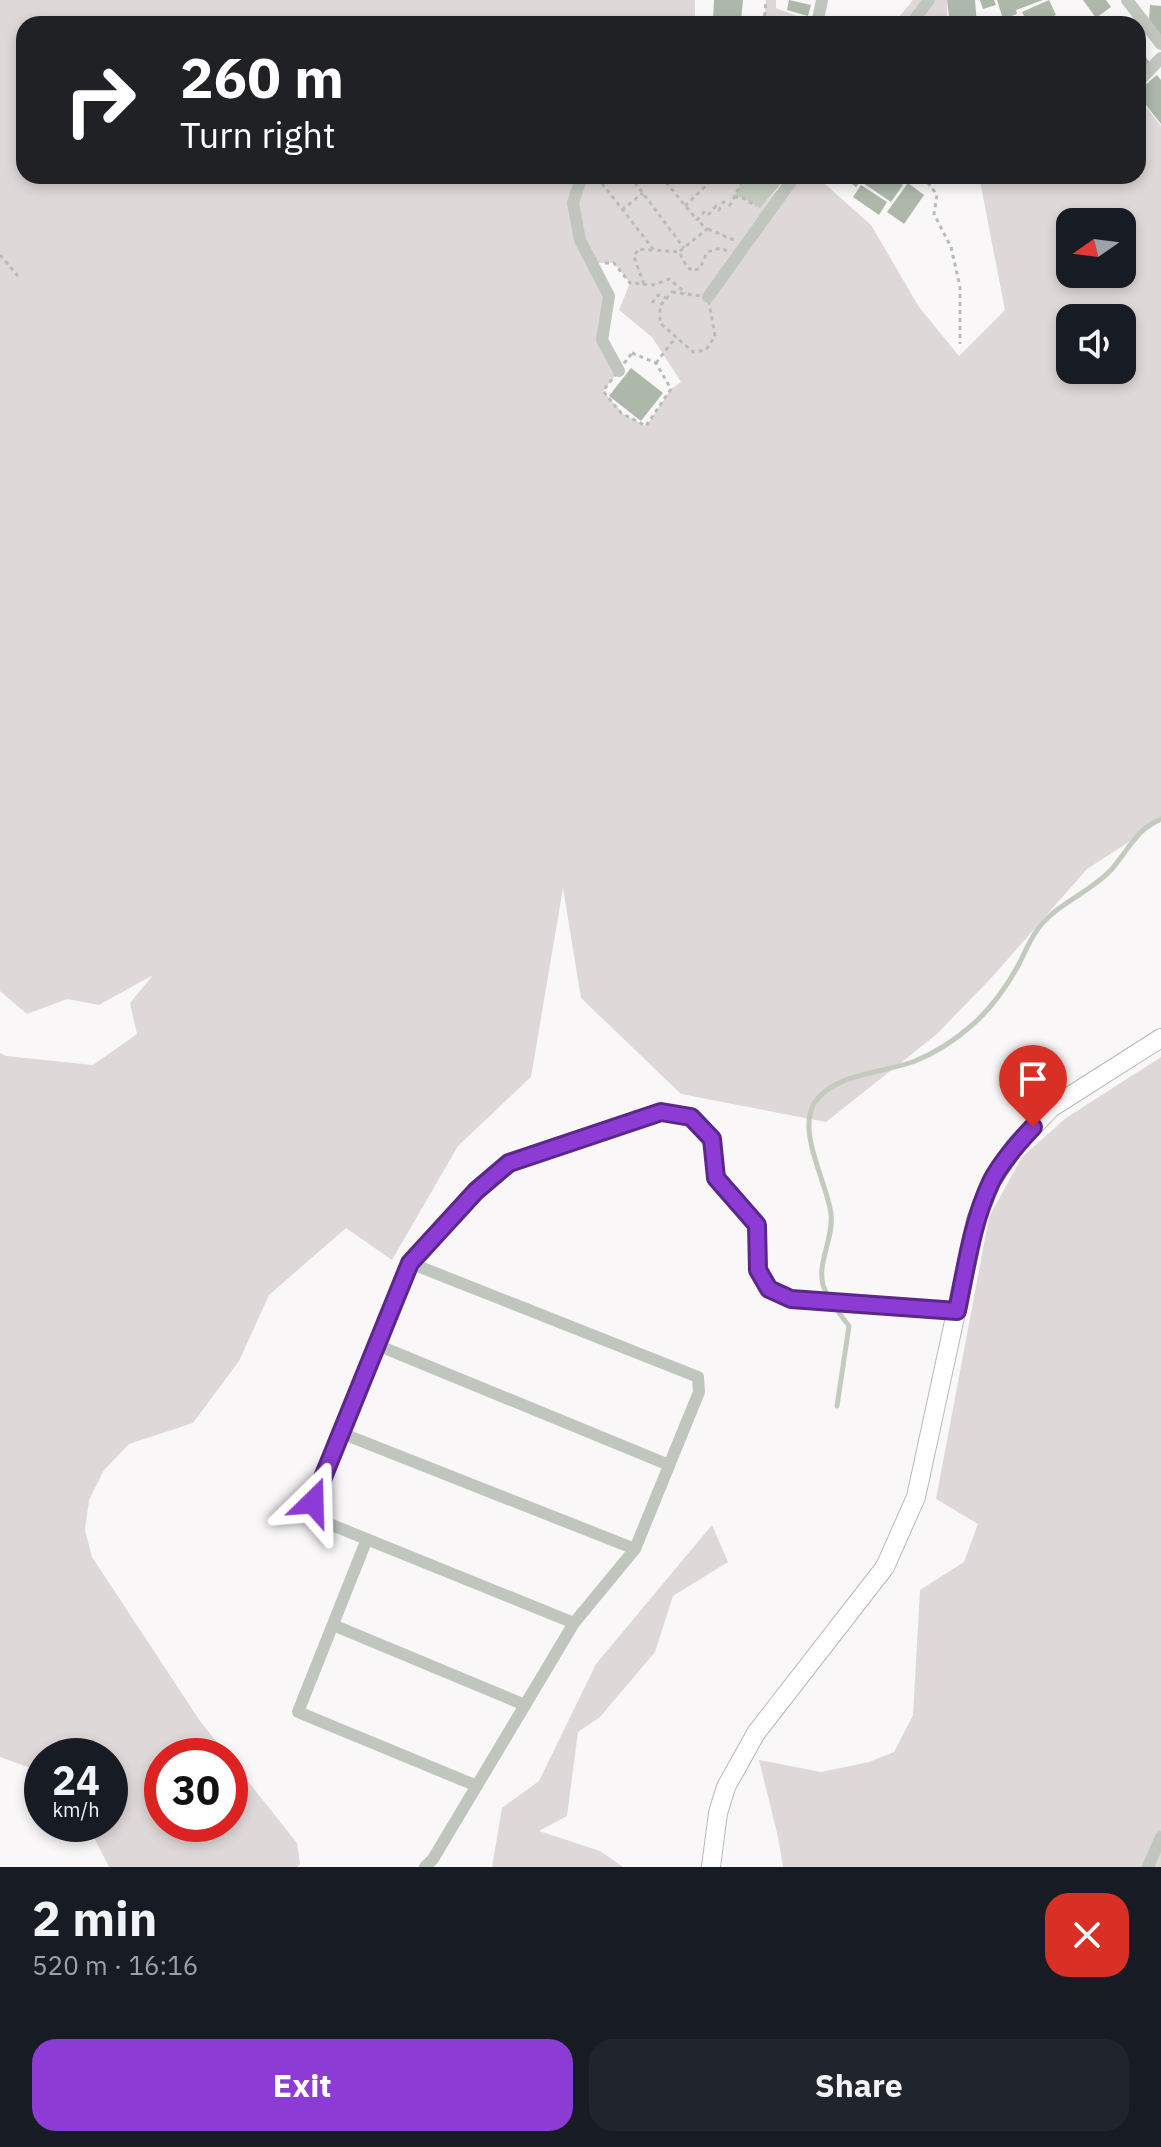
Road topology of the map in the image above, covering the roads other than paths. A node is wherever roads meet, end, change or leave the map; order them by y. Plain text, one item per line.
1 (1127, 0) edge
2 (1140, 16) edge
3 (1146, 24) edge
4 (1160, 41) edge
5 (1161, 58) edge
6 (1146, 74) edge
7 (579, 184) edge
8 (784, 184) edge
9 (708, 297) road end
10 (619, 371) road end
11 (1161, 1038) edge
12 (410, 1263) junction
13 (957, 1311) junction
14 (377, 1345) junction
15 (341, 1433) junction
16 (669, 1465) junction
17 (367, 1539) junction
18 (635, 1549) junction
19 (574, 1623) junction
20 (333, 1625) junction
21 (525, 1705) junction
22 (477, 1786) junction
23 (1161, 1837) edge
24 (425, 1867) edge
25 (711, 1867) edge
26 (1148, 1867) edge

1 - 2 street
3 - 4 street
5 - 6 street
7 - 10 street
8 - 9 street
11 - 13 street
12 - 13 street
12 - 14 street
12 - 16 street
13 - 25 street
14 - 15 street
14 - 16 street
15 - 17 street
15 - 18 street
16 - 18 street
17 - 19 street
17 - 20 street
18 - 19 street
19 - 21 street
20 - 21 street
20 - 22 street
21 - 22 street
22 - 24 street
23 - 26 street

